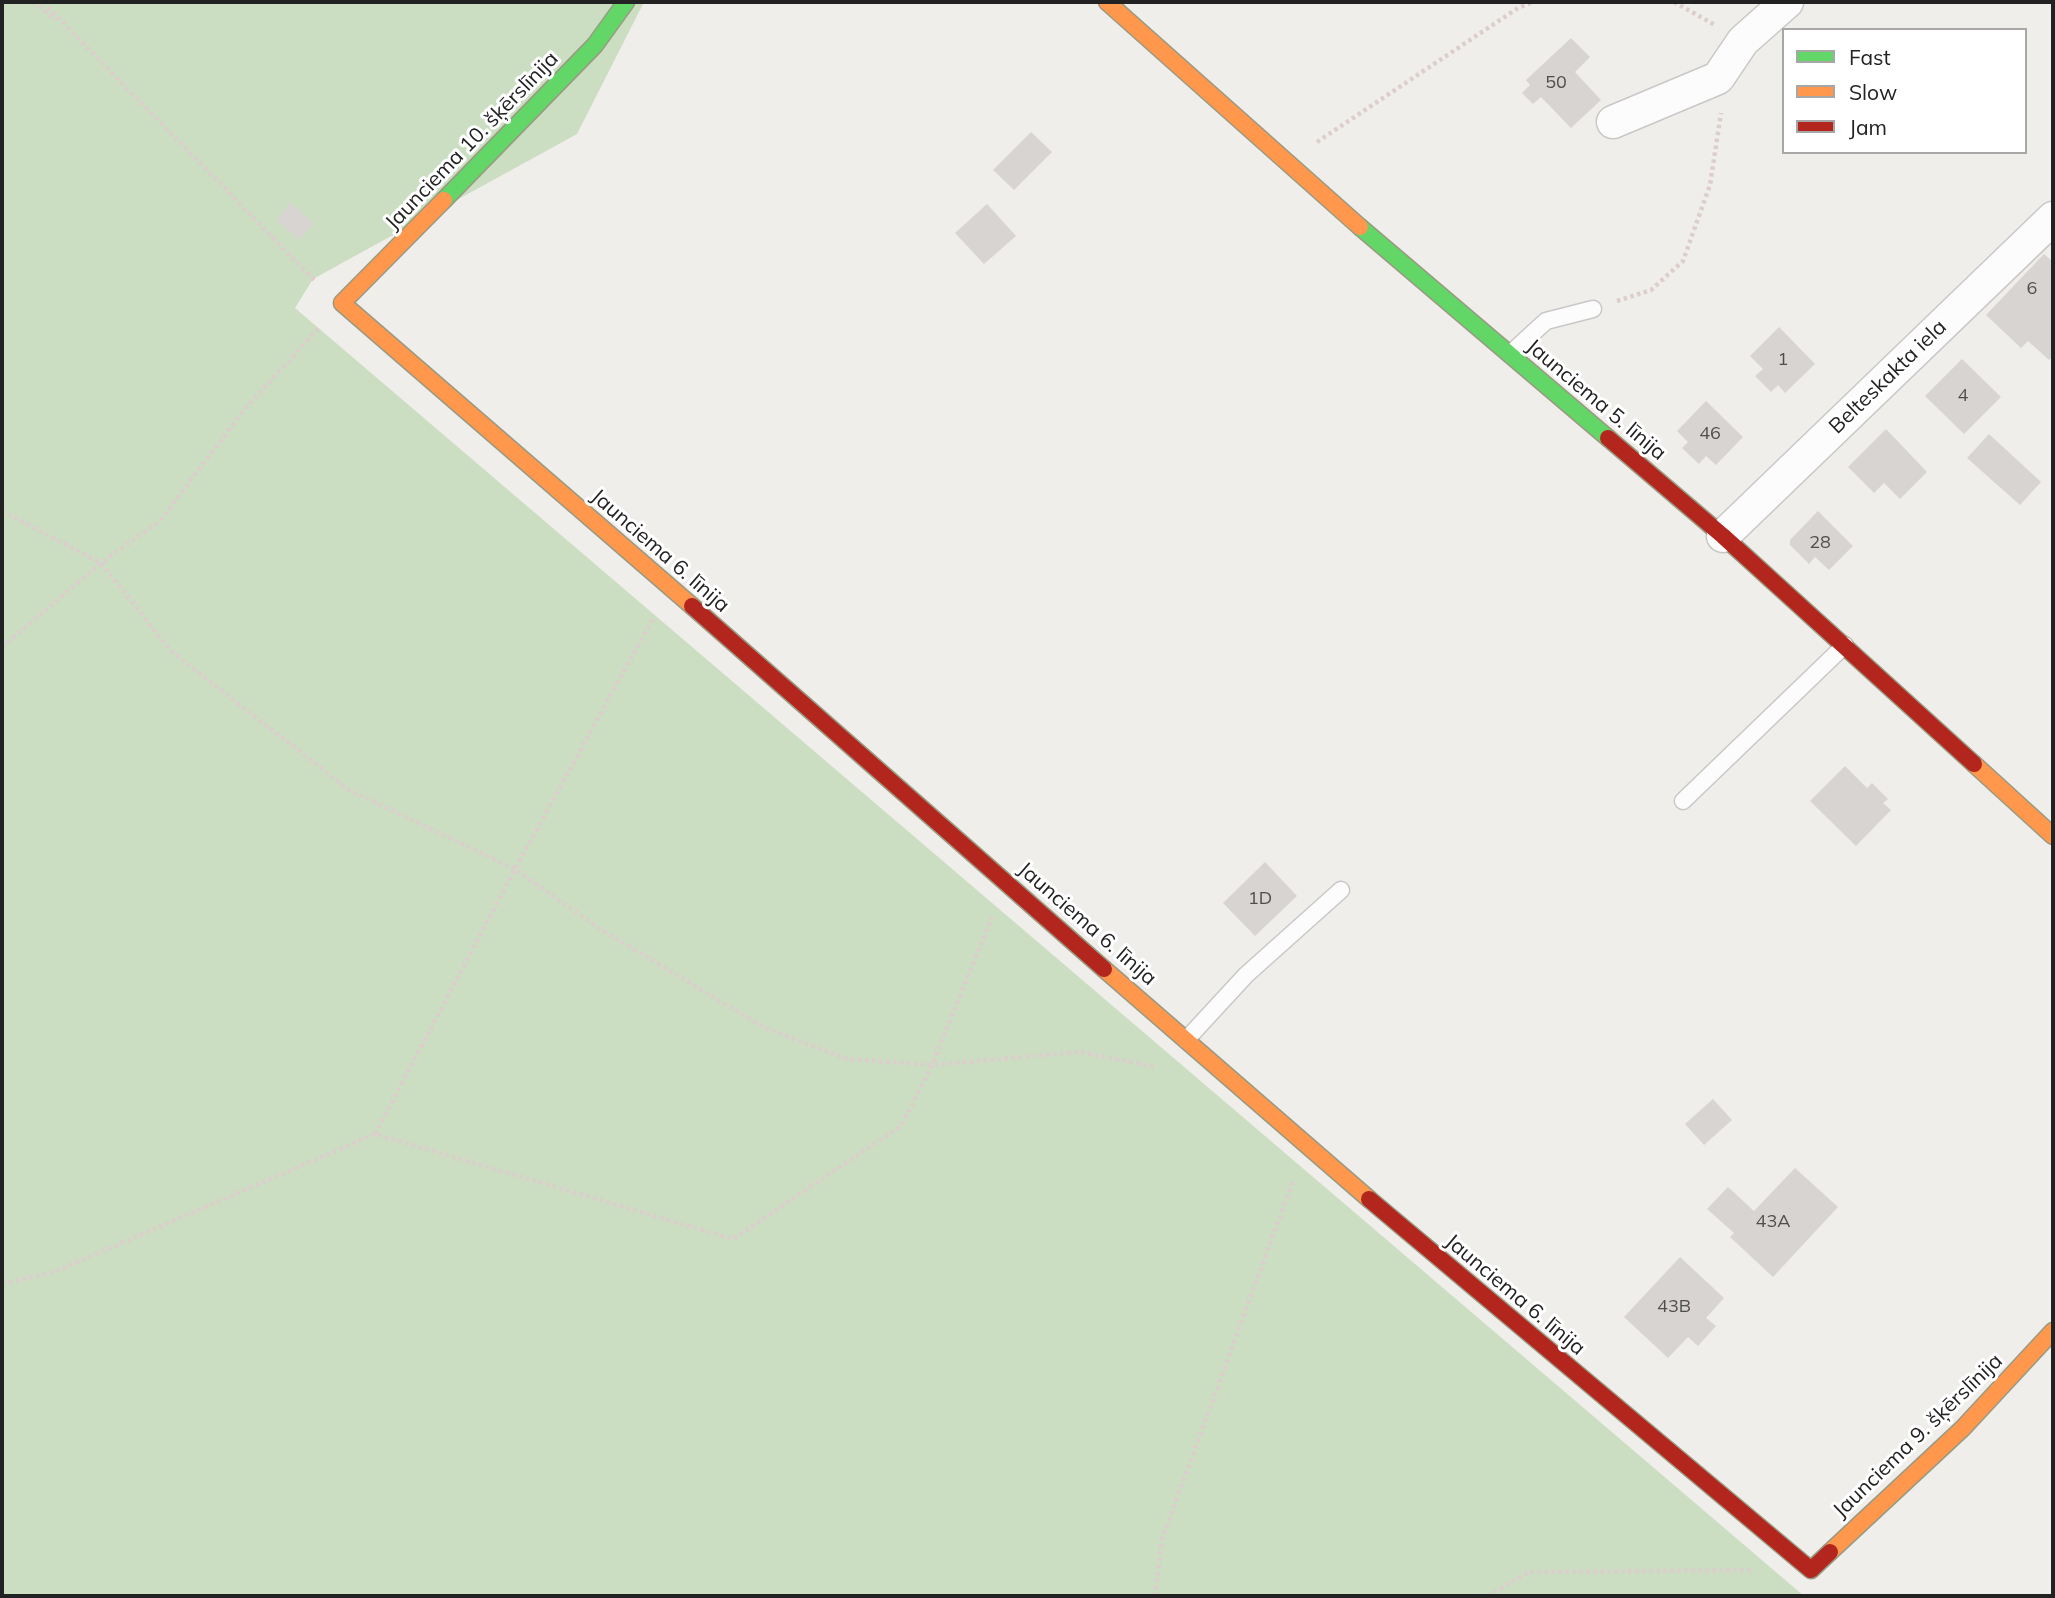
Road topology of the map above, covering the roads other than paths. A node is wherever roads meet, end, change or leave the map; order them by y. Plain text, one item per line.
1 (626, 2) edge
2 (1107, 2) edge
3 (1787, 2) edge
4 (1613, 122) dead end
5 (2053, 218) edge
6 (341, 303) joint
7 (1592, 309) road end
8 (1510, 354) junction
9 (1723, 536) junction
10 (1845, 646) junction
11 (1683, 801) dead end
12 (2053, 836) edge
13 (1341, 890) dead end
14 (1186, 1040) junction
15 (2053, 1331) edge
16 (1811, 1570) joint

1 - 6 street, Jaunciema 10. šķērslīnija
2 - 8 street, Jaunciema 5. līnija
3 - 4 street
5 - 9 street, Belteskakta iela
6 - 14 street, Jaunciema 6. līnija
7 - 8 lane
8 - 9 street, Jaunciema 5. līnija
9 - 10 street, Jaunciema 5. līnija
10 - 11 lane
10 - 12 street, Jaunciema 5. līnija
13 - 14 lane
14 - 16 street, Jaunciema 6. līnija
15 - 16 street, Jaunciema 9. šķērslīnija

